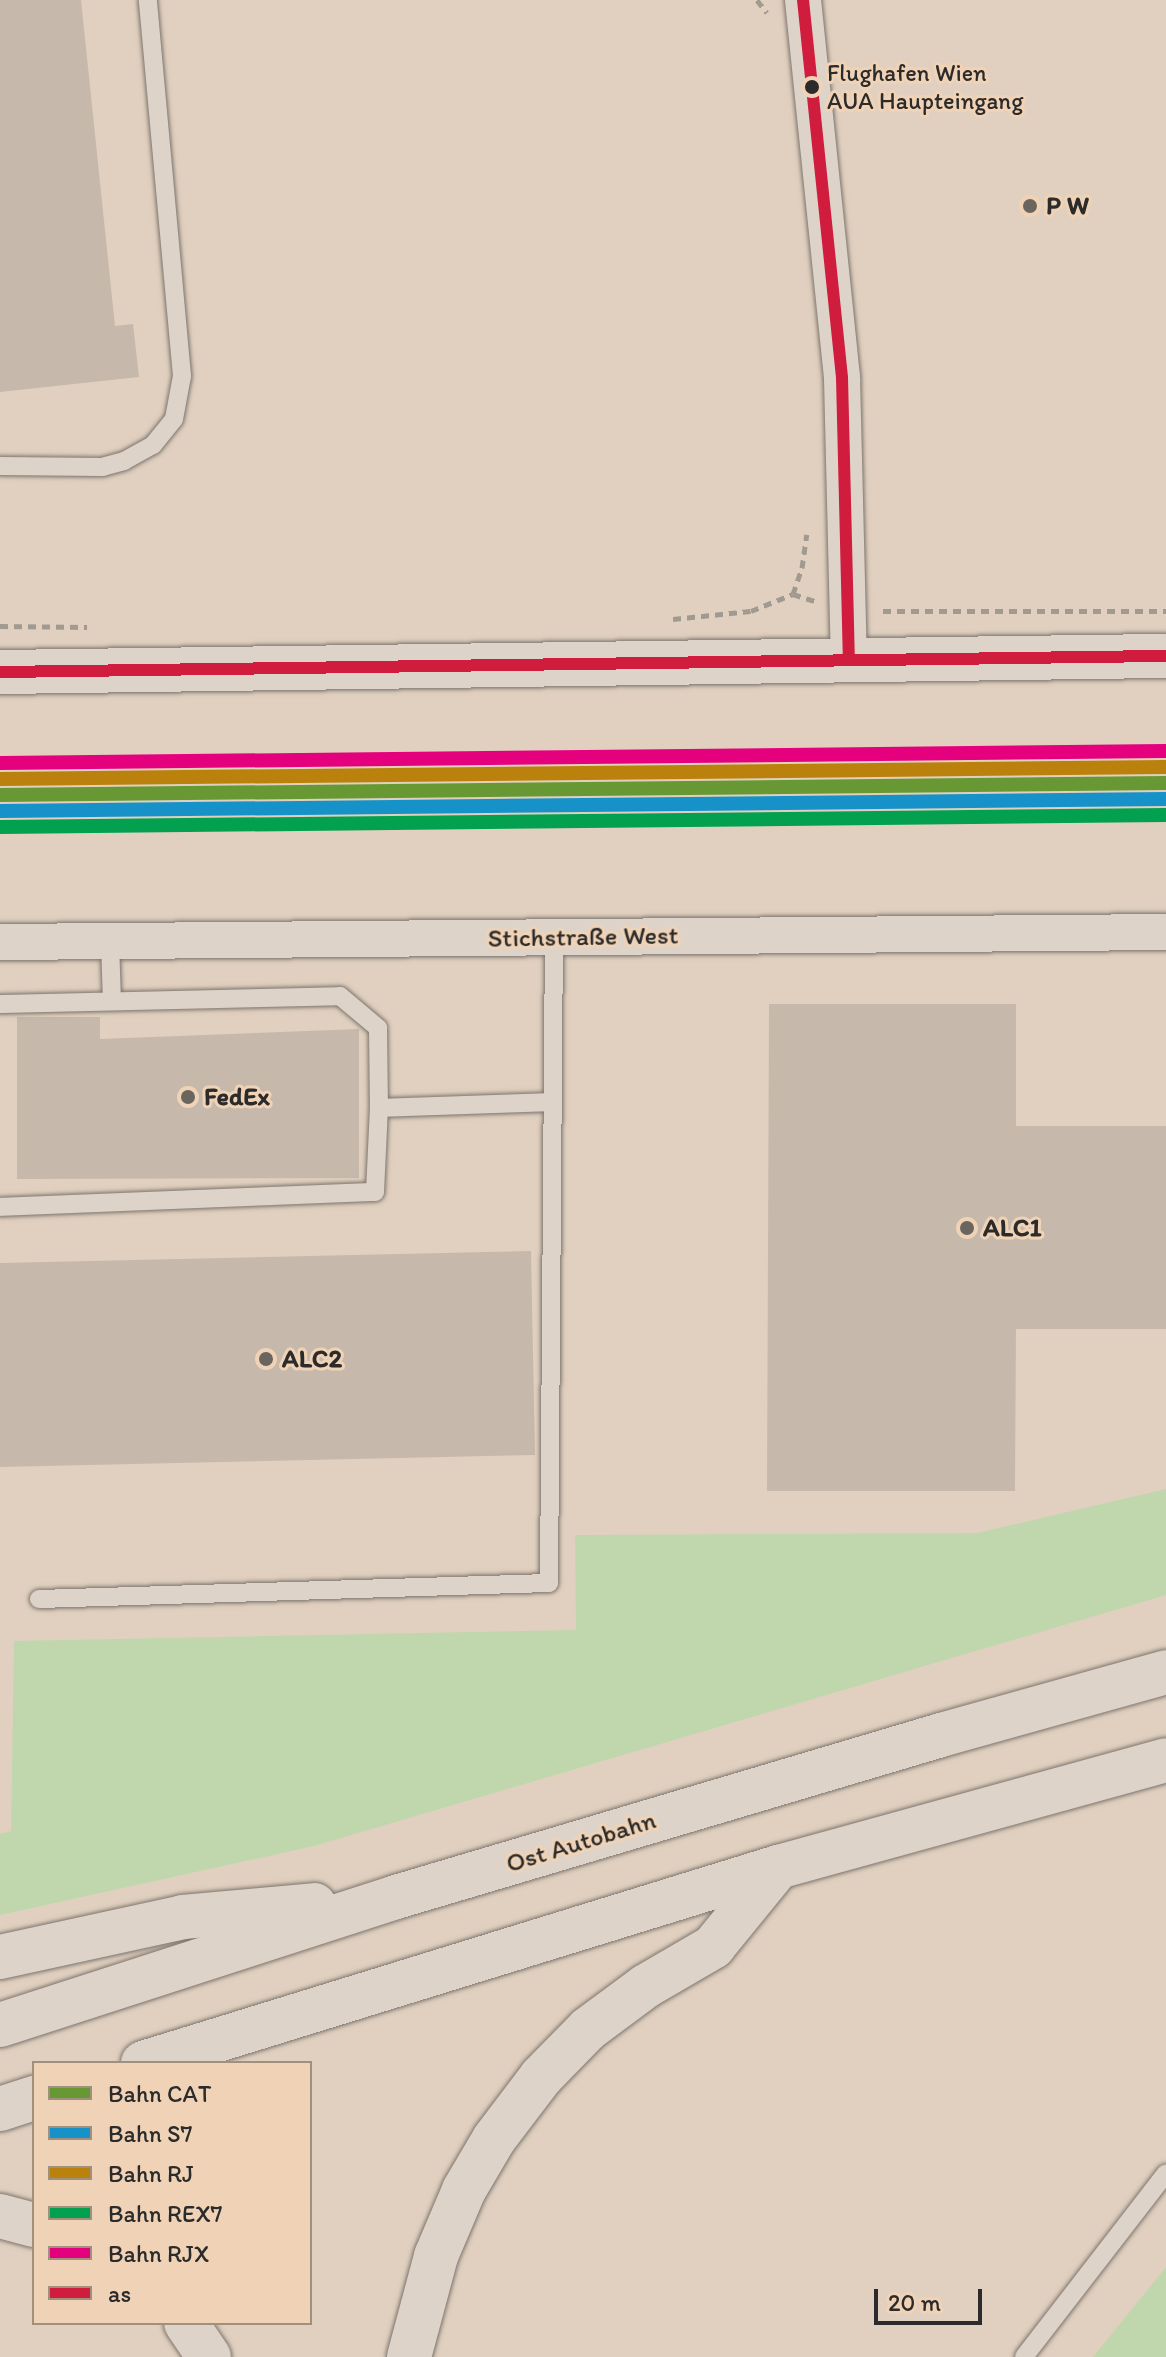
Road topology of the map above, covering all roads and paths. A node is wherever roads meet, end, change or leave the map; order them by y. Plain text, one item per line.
1 (148, 0) edge
2 (803, 0) edge
3 (0, 466) edge
4 (847, 611) junction
5 (1166, 611) edge
6 (659, 620) dead end
7 (0, 626) edge
8 (99, 627) dead end
9 (1166, 656) edge
10 (849, 660) junction
11 (0, 672) edge
12 (1166, 932) edge
13 (554, 938) junction
14 (0, 942) edge
15 (110, 942) junction
16 (112, 1001) junction
17 (0, 1004) edge
18 (552, 1102) junction
19 (379, 1108) junction
20 (0, 1207) edge
21 (39, 1599) dead end
22 (1166, 1672) edge
23 (1166, 1760) edge
24 (778, 1867) junction
25 (396, 1897) junction
26 (0, 1957) edge
27 (0, 2025) edge
28 (149, 2061) edge
29 (32, 2099) edge
30 (0, 2109) edge
31 (1166, 2173) edge
32 (0, 2216) edge
33 (32, 2224) edge
34 (187, 2325) edge
35 (209, 2357) edge
36 (409, 2357) edge
37 (1024, 2357) edge

1 - 3 lane
2 - 4 street
4 - 5 path
4 - 6 path
4 - 10 street
7 - 8 path
9 - 10 main road
10 - 11 main road
12 - 13 street, Stichstraße West
13 - 15 street, Stichstraße West
13 - 18 lane
14 - 15 street, Stichstraße West
15 - 16 lane
16 - 17 lane
16 - 19 lane
18 - 19 lane
18 - 21 lane
19 - 20 lane
22 - 25 main road, Ost Autobahn
23 - 24 main road
24 - 28 main road
24 - 36 main road
25 - 26 main road
25 - 27 main road, Ost Autobahn
29 - 30 main road
31 - 37 lane
32 - 33 main road
34 - 35 main road

